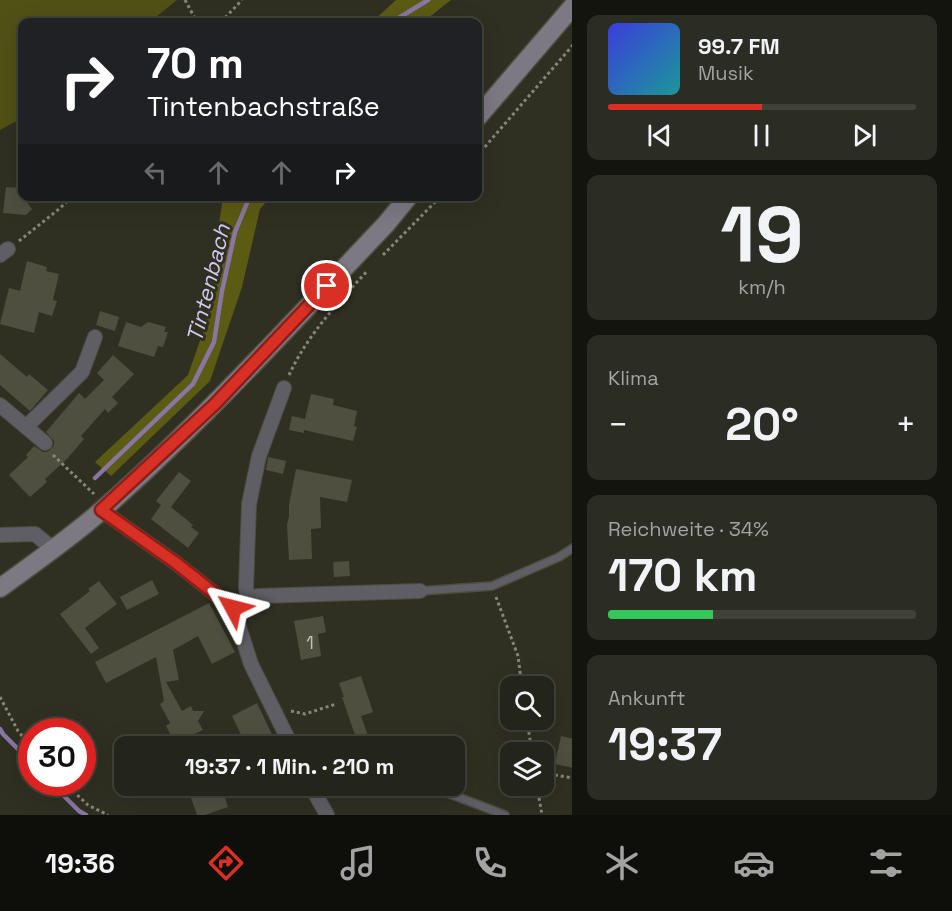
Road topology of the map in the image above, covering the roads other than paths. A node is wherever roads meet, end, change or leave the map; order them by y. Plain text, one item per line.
1 (572, 7) edge
2 (482, 112) edge
3 (405, 201) edge
4 (95, 337) dead end
5 (284, 388) road end
6 (0, 405) edge
7 (26, 427) junction
8 (45, 443) road end
9 (104, 508) junction
10 (0, 535) edge
11 (53, 549) junction
12 (572, 549) edge
13 (0, 588) edge
14 (420, 591) joint
15 (249, 600) junction
16 (233, 608) junction
17 (286, 736) edge
18 (317, 796) edge
19 (455, 796) edge
20 (327, 815) edge
21 (505, 815) edge

1 - 2 street
3 - 9 street
4 - 7 street
5 - 15 street
6 - 7 street
7 - 8 street
9 - 11 street
9 - 16 street
10 - 11 street
11 - 13 street
12 - 14 lane
14 - 15 street
15 - 16 street
16 - 17 street
18 - 20 street
19 - 21 lane

